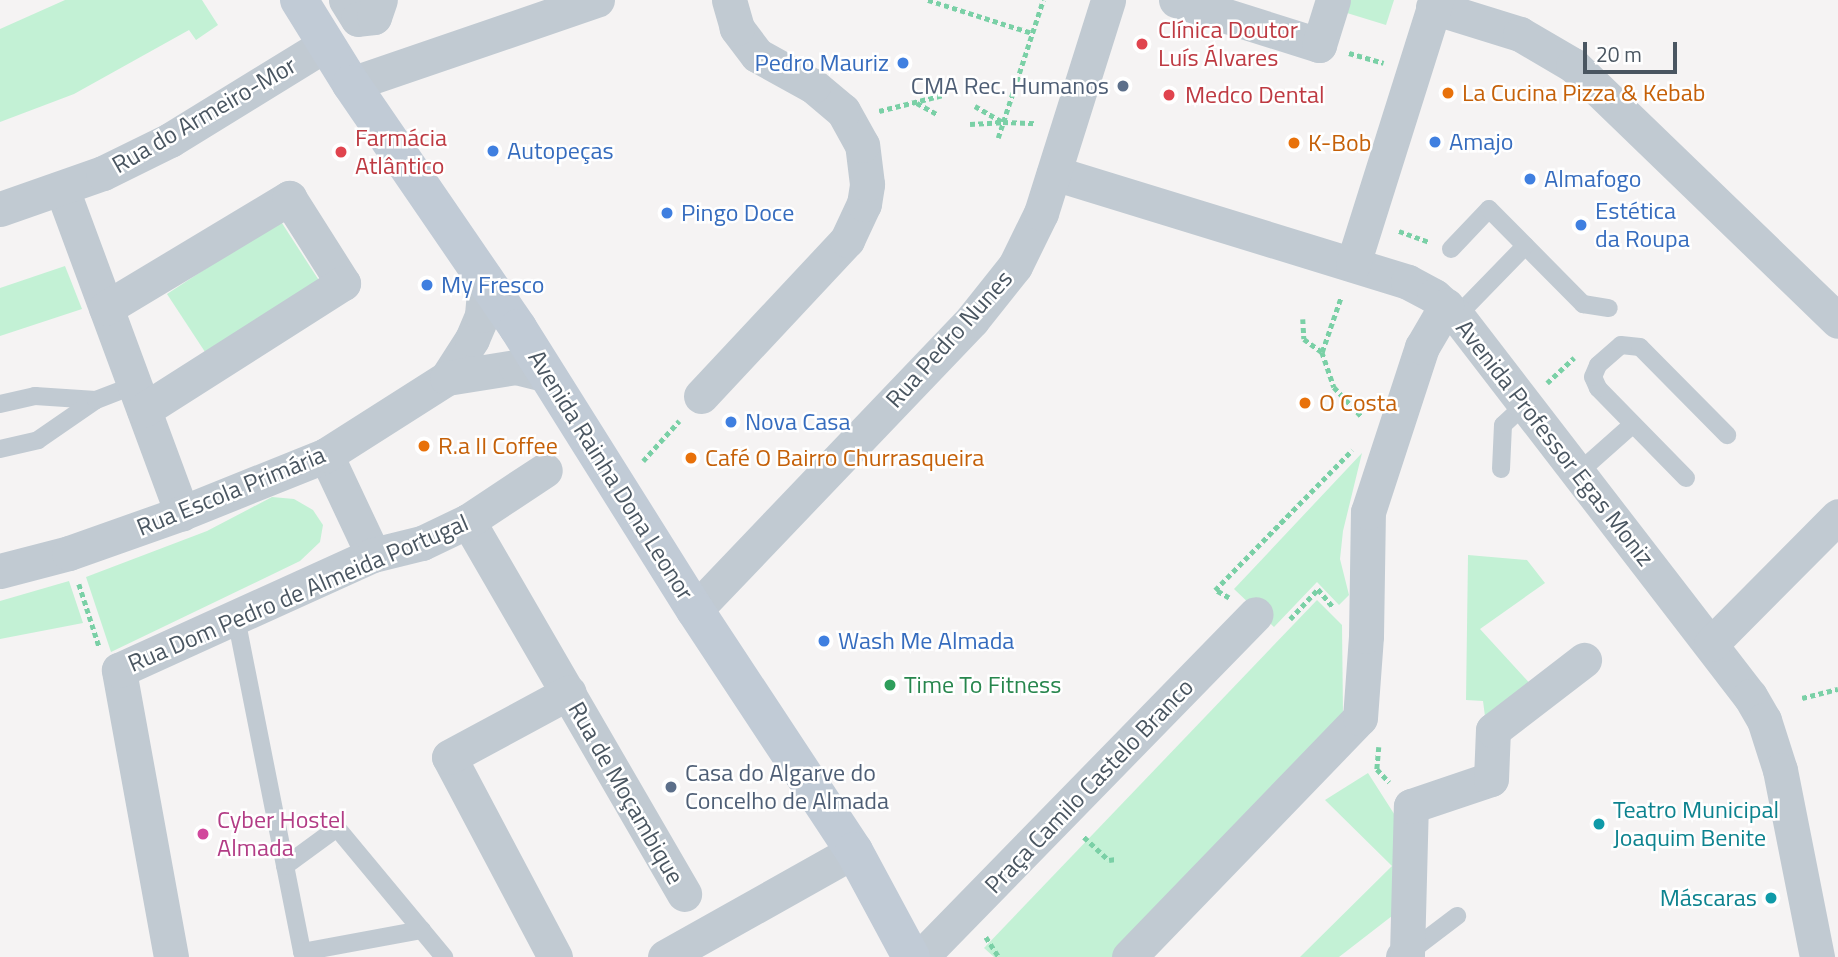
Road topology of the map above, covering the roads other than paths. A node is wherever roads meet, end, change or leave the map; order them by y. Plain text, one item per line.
1 (299, 0) edge
2 (346, 0) edge
3 (380, 0) edge
4 (597, 0) edge
5 (729, 0) edge
6 (1176, 0) edge
7 (1333, 0) edge
8 (1096, 3) edge
9 (1434, 4) edge
10 (516, 14) edge
11 (326, 44) junction
12 (351, 84) junction
13 (1054, 173) junction
14 (62, 190) junction
15 (0, 209) edge
16 (1525, 246) junction
17 (1451, 249) dead end
18 (1349, 274) junction
19 (485, 278) junction
20 (106, 308) junction
21 (1609, 309) dead end
22 (1452, 311) junction
23 (1838, 321) edge
24 (548, 375) junction
25 (447, 378) junction
26 (701, 396) road end
27 (139, 397) junction
28 (96, 400) junction
29 (0, 404) edge
30 (1527, 404) junction
31 (1633, 424) junction
32 (1727, 435) dead end
33 (0, 449) edge
34 (326, 455) junction
35 (1501, 469) dead end
36 (545, 470) dead end
37 (1579, 472) junction
38 (1686, 478) dead end
39 (182, 513) junction
40 (1838, 516) edge
41 (468, 521) junction
42 (373, 555) junction
43 (0, 571) edge
44 (695, 610) junction
45 (236, 618) junction
46 (1271, 619) road end
47 (1711, 645) junction
48 (1584, 660) dead end
49 (569, 692) junction
50 (854, 850) junction
51 (285, 866) junction
52 (684, 894) dead end
53 (1457, 916) dead end
54 (422, 930) junction
55 (1405, 956) edge
56 (171, 957) edge
57 (444, 957) edge
58 (555, 957) edge
59 (665, 957) edge
60 (911, 957) edge
61 (921, 957) edge
62 (1129, 957) edge
63 (1816, 957) edge

1 - 11 main road, Avenida Rainha Dona Leonor
2 - 3 street
4 - 10 street
5 - 26 street
6 - 7 street
8 - 13 street, Rua Pedro Nunes
9 - 18 street
9 - 23 street
10 - 12 street
11 - 12 main road, Avenida Rainha Dona Leonor
11 - 14 street, Rua do Armeiro-Mor
12 - 19 main road, Avenida Rainha Dona Leonor
13 - 18 street, Avenida Professor Egas Moniz
13 - 44 street, Rua Pedro Nunes
14 - 15 street, Rua do Armeiro-Mor
14 - 20 street
16 - 17 lane
16 - 21 lane
16 - 22 lane
18 - 22 street, Avenida Professor Egas Moniz
19 - 24 main road, Avenida Rainha Dona Leonor
19 - 25 street, Rua Escola Primária
20 - 27 street
20 - 27 street
22 - 30 street, Avenida Professor Egas Moniz
22 - 62 street
24 - 25 street, Rua Escola Primária
24 - 44 main road, Avenida Rainha Dona Leonor
25 - 34 street, Rua Escola Primária
27 - 28 lane
27 - 39 street
28 - 29 lane
28 - 33 lane
30 - 35 lane
30 - 37 street, Avenida Professor Egas Moniz
31 - 32 lane
31 - 37 lane
31 - 38 lane
34 - 39 street, Rua Escola Primária
34 - 42 street
36 - 41 street, Rua Dom Pedro de Almeida Portugal
37 - 47 street, Avenida Professor Egas Moniz
39 - 43 street, Rua Escola Primária
40 - 47 street
41 - 42 street, Rua Dom Pedro de Almeida Portugal
41 - 49 street, Rua de Moçambique
42 - 45 street, Rua Dom Pedro de Almeida Portugal
44 - 50 main road, Avenida Rainha Dona Leonor
45 - 51 lane
45 - 56 street, Rua Dom Pedro de Almeida Portugal
46 - 61 street, Praça Camilo Castelo Branco
47 - 63 street, Avenida Professor Egas Moniz
48 - 55 street
49 - 52 street, Rua de Moçambique
49 - 58 street, Rua de Moçambique
50 - 59 street
50 - 60 main road, Avenida Rainha Dona Leonor
51 - 54 lane
51 - 54 lane
53 - 55 lane
54 - 57 lane

